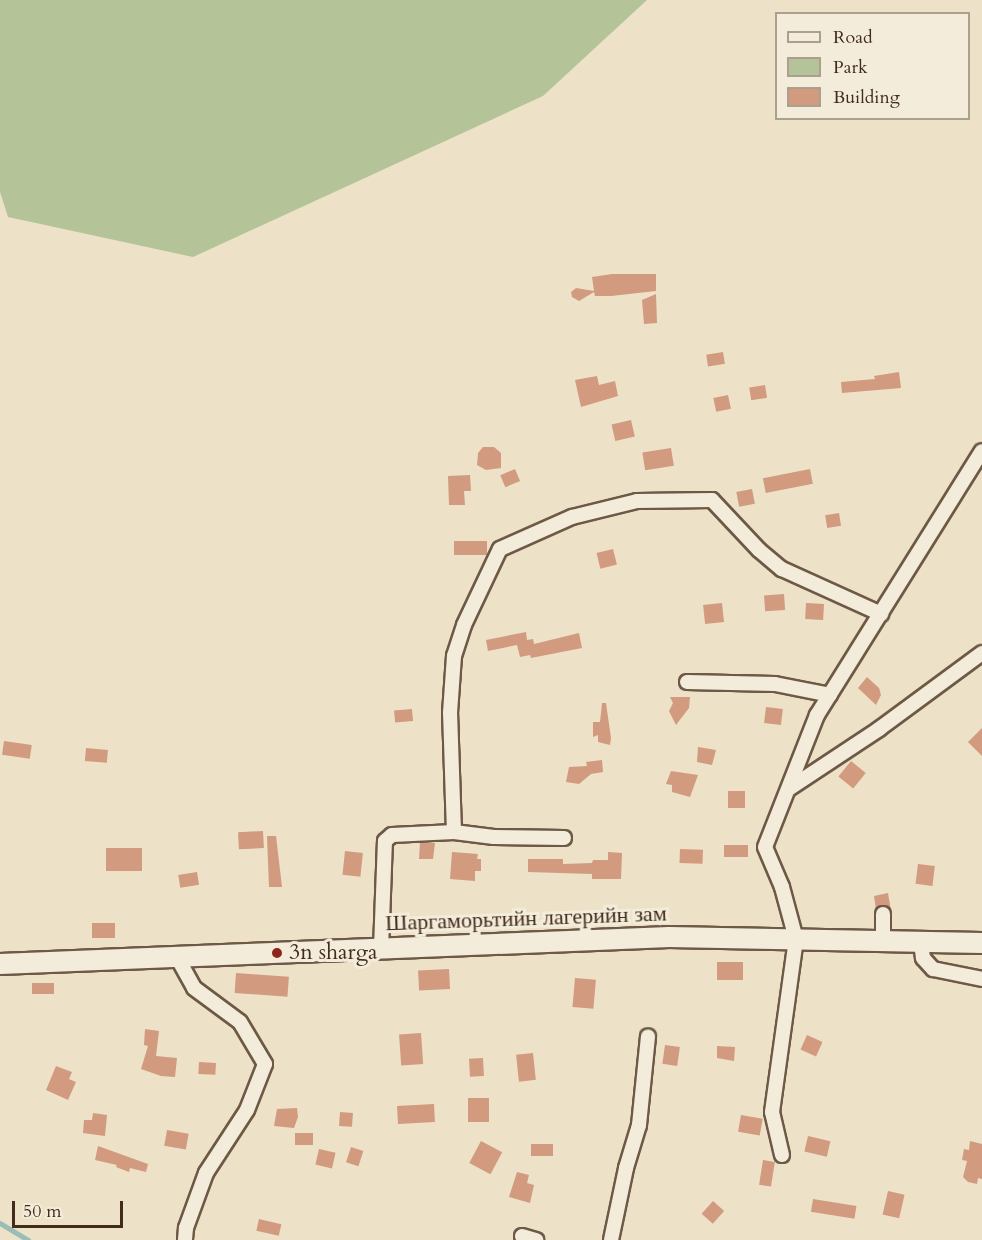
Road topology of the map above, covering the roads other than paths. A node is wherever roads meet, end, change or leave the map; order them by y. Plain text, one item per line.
1 (982, 451) edge
2 (982, 465) edge
3 (967, 476) junction
4 (881, 614) junction
5 (982, 652) edge
6 (687, 682) dead end
7 (830, 695) junction
8 (790, 788) junction
9 (454, 832) junction
10 (564, 838) dead end
11 (883, 914) dead end
12 (796, 939) junction
13 (883, 941) junction
14 (921, 942) junction
15 (982, 943) edge
16 (381, 949) junction
17 (177, 957) junction
18 (0, 964) edge
19 (982, 979) edge
20 (648, 1036) dead end
21 (782, 1155) dead end
22 (522, 1236) dead end
23 (185, 1240) edge
24 (536, 1240) edge
25 (611, 1240) edge

1 - 3 street
2 - 3 street
3 - 4 street
4 - 7 street
4 - 9 street
5 - 8 street
6 - 7 street
7 - 8 street
8 - 12 street
9 - 10 street
9 - 16 street
11 - 13 street
12 - 13 street, Шаргаморьтийн лагерийн зам
12 - 16 street, Шаргаморьтийн лагерийн зам
12 - 21 street
13 - 14 street, Шаргаморьтийн лагерийн зам
14 - 15 street, Шаргаморьтийн лагерийн зам
14 - 19 street
16 - 17 street, Шаргаморьтийн лагерийн зам
17 - 18 street, Шаргаморьтийн лагерийн зам
17 - 23 street
20 - 25 street
22 - 24 street

